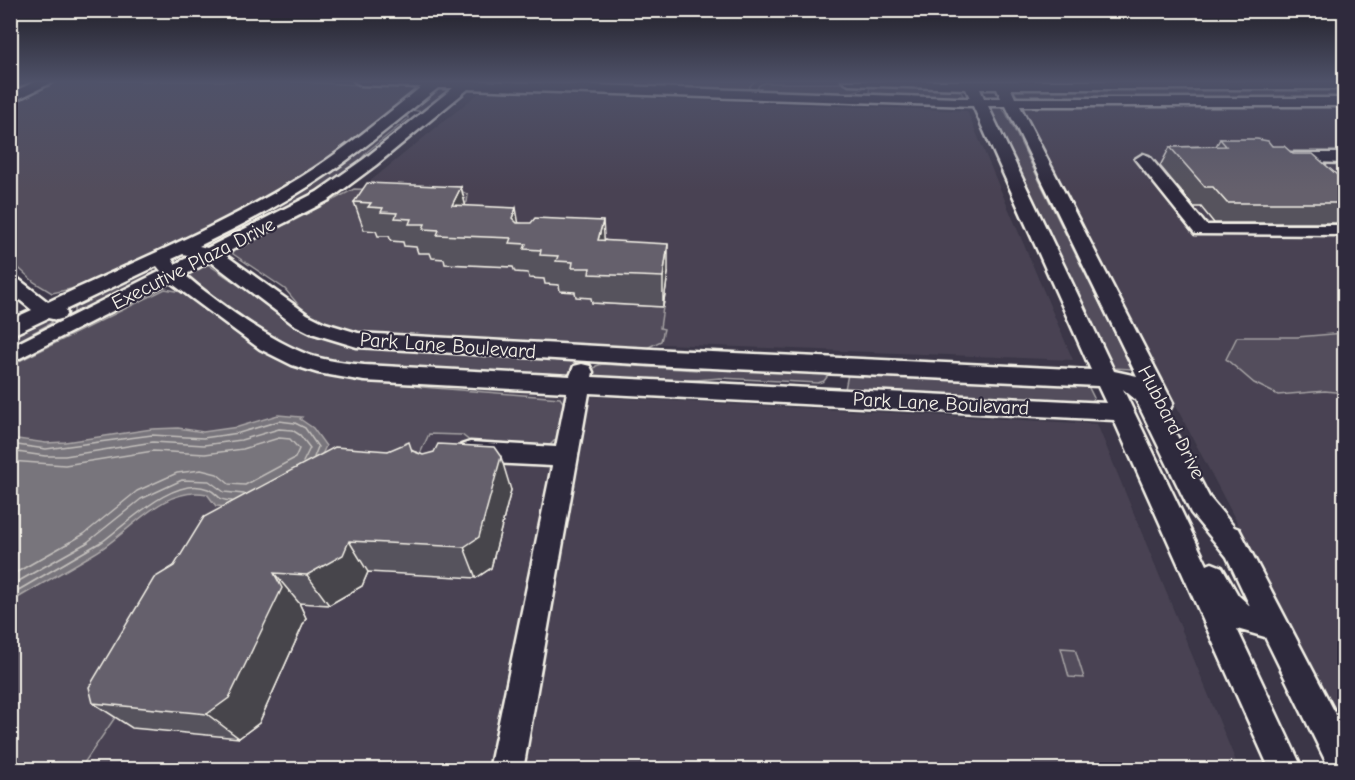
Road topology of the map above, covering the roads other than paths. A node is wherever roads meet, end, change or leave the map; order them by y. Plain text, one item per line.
1 (392, 117) edge
2 (416, 117) edge
3 (424, 117) edge
4 (985, 117) edge
5 (1018, 117) edge
6 (1276, 158) edge
7 (1344, 158) edge
8 (1150, 159) dead end
9 (370, 162) junction
10 (1344, 230) edge
11 (212, 254) junction
12 (170, 260) junction
13 (10, 282) edge
14 (46, 310) junction
15 (10, 329) edge
16 (10, 348) edge
17 (10, 356) edge
18 (743, 361) junction
19 (822, 363) junction
20 (1105, 378) junction
21 (581, 384) junction
22 (689, 390) junction
23 (1120, 412) junction
24 (446, 451) edge
25 (1139, 453) junction
26 (567, 457) junction
27 (1236, 549) junction
28 (1274, 624) junction
29 (1344, 763) edge
30 (506, 770) edge
31 (1287, 770) edge

1 - 12 street, Executive Plaza Drive
2 - 9 street, Executive Plaza Drive
3 - 9 street, Executive Plaza Drive
4 - 20 street, Hubbard Drive
5 - 27 street, Hubbard Drive
6 - 7 street
8 - 10 street
9 - 11 street, Executive Plaza Drive
11 - 12 street, Park Lane Boulevard
11 - 18 street, Park Lane Boulevard
12 - 14 street, Executive Plaza Drive
12 - 17 street, Executive Plaza Drive
12 - 21 street, Park Lane Boulevard
13 - 14 street
14 - 15 street, Executive Plaza Drive
14 - 16 street
18 - 19 street, Park Lane Boulevard
18 - 21 street, Park Lane Boulevard
19 - 20 street, Park Lane Boulevard
19 - 22 street, Park Lane Boulevard
20 - 23 street, Hubbard Drive
20 - 27 street, Park Lane Boulevard
21 - 22 street, Park Lane Boulevard
21 - 26 street
22 - 23 street, Park Lane Boulevard
23 - 25 street, Hubbard Drive
24 - 26 street
25 - 28 street
25 - 31 street, Hubbard Drive
26 - 30 street
27 - 28 street, Hubbard Drive
28 - 29 street, Hubbard Drive

